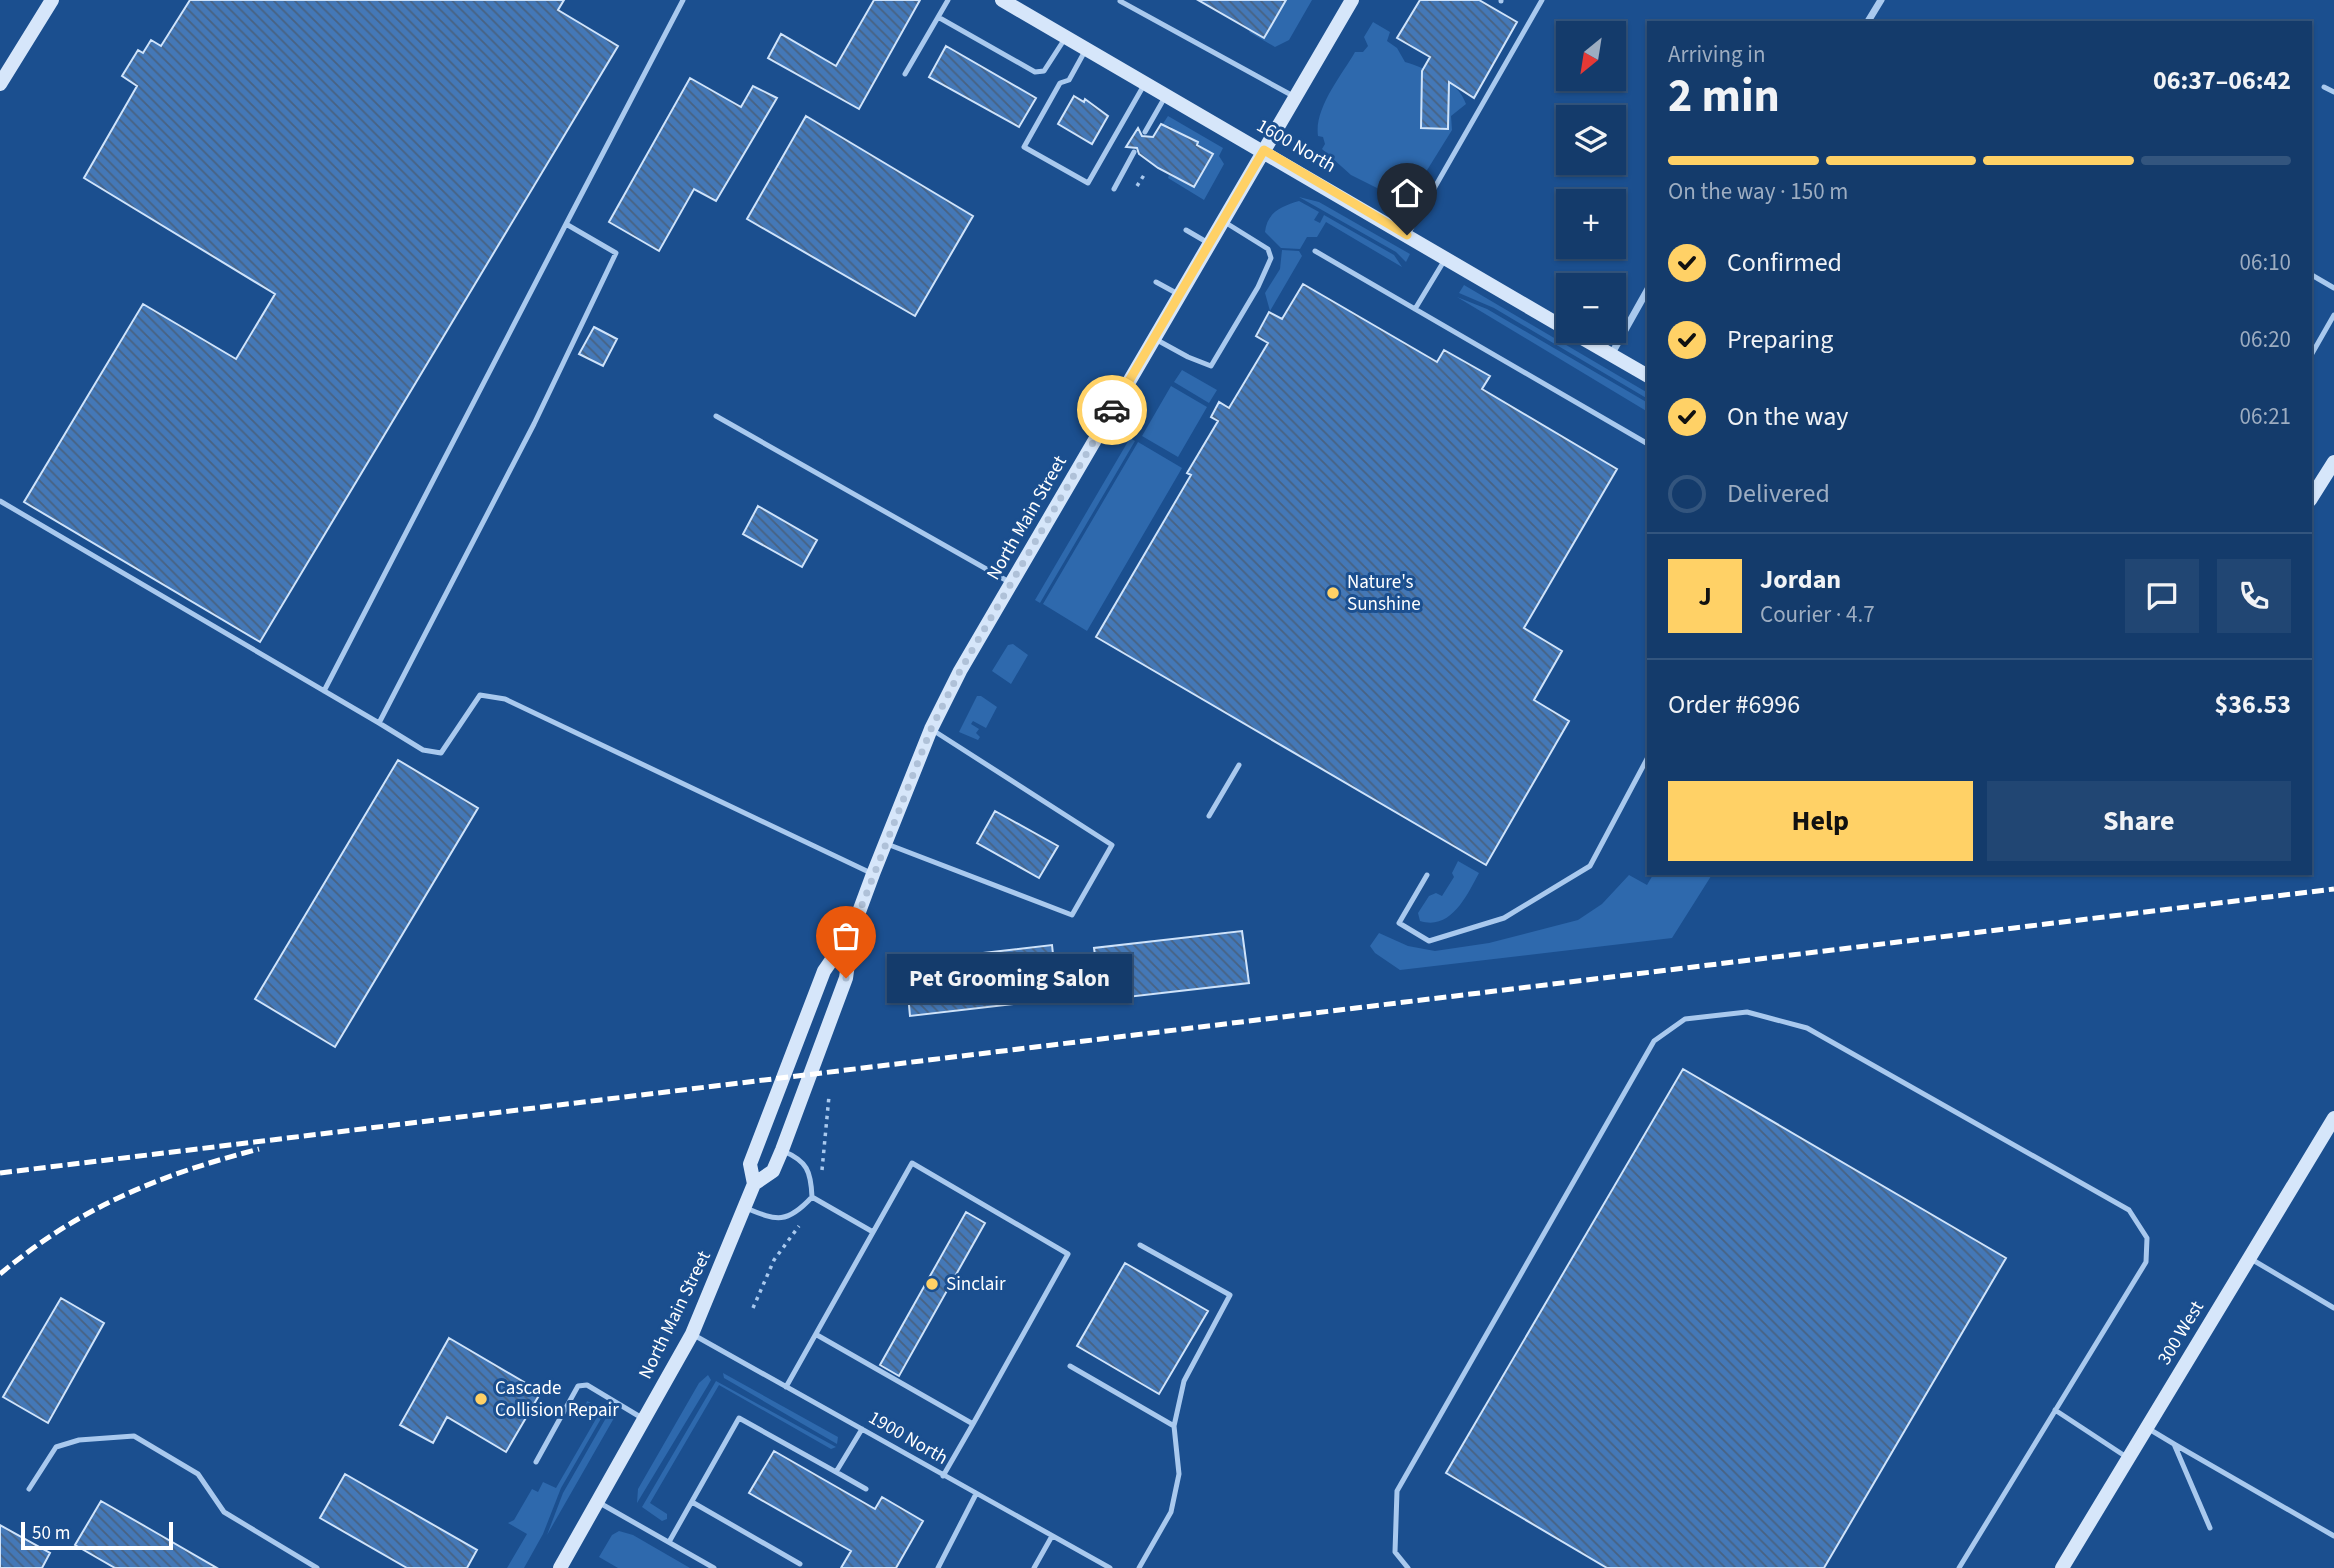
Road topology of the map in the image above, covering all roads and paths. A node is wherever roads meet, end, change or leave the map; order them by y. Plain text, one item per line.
1 (52, 0) edge
2 (683, 0) edge
3 (936, 0) edge
4 (1002, 0) edge
5 (1352, 0) edge
6 (1542, 0) edge
7 (1881, 0) edge
8 (1120, 1) edge
9 (947, 3) edge
10 (938, 17) junction
11 (1868, 21) edge
12 (1066, 37) junction
13 (1086, 49) junction
14 (905, 75) dead end
15 (1146, 82) junction
16 (0, 84) edge
17 (2323, 87) dead end
18 (2334, 92) edge
19 (1166, 94) junction
20 (1295, 97) junction
21 (1145, 132) dead end
22 (1264, 150) junction
23 (1134, 152) dead end
24 (1146, 172) dead end
25 (1137, 186) dead end
26 (1114, 189) dead end
27 (1223, 221) junction
28 (566, 224) junction
29 (1186, 230) dead end
30 (1407, 235) junction
31 (1210, 244) junction
32 (1314, 251) dead end
33 (1445, 258) junction
34 (2312, 275) edge
35 (1156, 282) dead end
36 (2334, 288) edge
37 (1647, 291) edge
38 (1180, 295) junction
39 (1415, 309) junction
40 (2334, 315) edge
41 (1556, 322) edge
42 (1155, 338) junction
43 (1591, 343) edge
44 (2312, 354) edge
45 (1611, 355) junction
46 (1647, 375) edge
47 (716, 416) dead end
48 (1647, 443) edge
49 (2334, 462) edge
50 (2312, 497) edge
51 (0, 500) edge
52 (1011, 583) junction
53 (324, 691) junction
54 (379, 723) junction
55 (931, 729) junction
56 (1647, 759) edge
57 (1239, 765) dead end
58 (1209, 816) dead end
59 (887, 844) junction
60 (873, 874) junction
61 (1426, 875) dead end
62 (853, 928) junction
63 (2334, 1118) edge
64 (782, 1150) junction
65 (754, 1184) junction
66 (812, 1197) junction
67 (746, 1208) junction
68 (873, 1232) junction
69 (1140, 1245) dead end
70 (2248, 1257) junction
71 (2334, 1308) edge
72 (692, 1334) junction
73 (817, 1335) junction
74 (1070, 1366) dead end
75 (786, 1387) junction
76 (2055, 1410) junction
77 (645, 1419) junction
78 (973, 1424) junction
79 (1174, 1426) junction
80 (2146, 1427) junction
81 (862, 1429) junction
82 (2174, 1444) junction
83 (2128, 1458) junction
84 (536, 1462) dead end
85 (836, 1472) junction
86 (943, 1476) junction
87 (29, 1489) dead end
88 (866, 1489) dead end
89 (976, 1494) junction
90 (692, 1502) junction
91 (598, 1503) junction
92 (2210, 1528) dead end
93 (1052, 1536) junction
94 (2334, 1536) edge
95 (669, 1542) junction
96 (800, 1564) dead end
97 (317, 1568) edge
98 (560, 1568) edge
99 (714, 1568) edge
100 (938, 1568) edge
101 (1034, 1568) edge
102 (1110, 1568) edge
103 (1139, 1568) edge
104 (1408, 1568) edge
105 (1959, 1568) edge
106 (2062, 1568) edge

1 - 16 main road
2 - 28 lane
3 - 9 lane
4 - 12 main road, 1600 North
5 - 20 main road, North Main Street
6 - 30 lane
7 - 11 street
8 - 20 lane
9 - 10 lane
10 - 12 lane
10 - 14 lane
12 - 13 main road, 1600 North
13 - 15 main road, 1600 North
13 - 15 lane
15 - 19 main road, 1600 North
17 - 18 lane
19 - 21 lane
19 - 22 main road, 1600 North
20 - 22 main road, North Main Street
22 - 27 main road, North Main Street
22 - 30 main road, 1600 North
23 - 26 lane
24 - 25 path
27 - 31 main road, North Main Street
27 - 42 lane
28 - 53 lane
28 - 54 lane
29 - 31 lane
30 - 33 main road, 1600 North
31 - 38 main road, North Main Street
32 - 39 lane
33 - 39 lane
33 - 41 main road, 1600 North
34 - 36 lane
35 - 38 lane
37 - 45 street
38 - 42 main road, North Main Street
39 - 48 lane
40 - 44 lane
42 - 52 main road, North Main Street
43 - 45 main road, 1600 North
45 - 46 main road, 1600 North
47 - 52 lane
49 - 50 main road
51 - 53 lane
52 - 55 main road, North Main Street
53 - 54 lane
54 - 60 lane
55 - 59 main road, North Main Street
55 - 59 lane
56 - 61 lane
57 - 58 lane
59 - 60 main road, North Main Street
60 - 62 main road, North Main Street
62 - 64 main road, North Main Street
62 - 65 main road, North Main Street
63 - 70 main road, 300 West
64 - 65 main road, North Main Street
64 - 66 lane
65 - 67 main road, North Main Street
66 - 67 lane
66 - 68 lane
67 - 72 main road, North Main Street
68 - 73 lane
68 - 78 lane
69 - 79 lane
70 - 71 lane
70 - 80 main road, 300 West
72 - 75 lane, 1900 North
72 - 77 main road, North Main Street
73 - 75 lane
73 - 78 lane
74 - 79 lane
75 - 81 lane, 1900 North
76 - 83 lane
76 - 104 lane
76 - 105 lane
77 - 84 lane
77 - 91 main road, North Main Street
78 - 86 lane
79 - 103 lane
80 - 82 lane
80 - 83 main road, 300 West
81 - 85 lane
81 - 86 lane, 1900 North
82 - 92 lane
82 - 94 lane
83 - 106 main road, 300 West
85 - 88 lane
85 - 90 lane
86 - 89 lane, 1900 North
87 - 97 lane
89 - 93 lane, 1900 North
89 - 100 lane
90 - 95 lane
90 - 96 lane
91 - 95 lane
91 - 98 main road, North Main Street
93 - 101 lane
93 - 102 lane, 1900 North
95 - 99 lane

